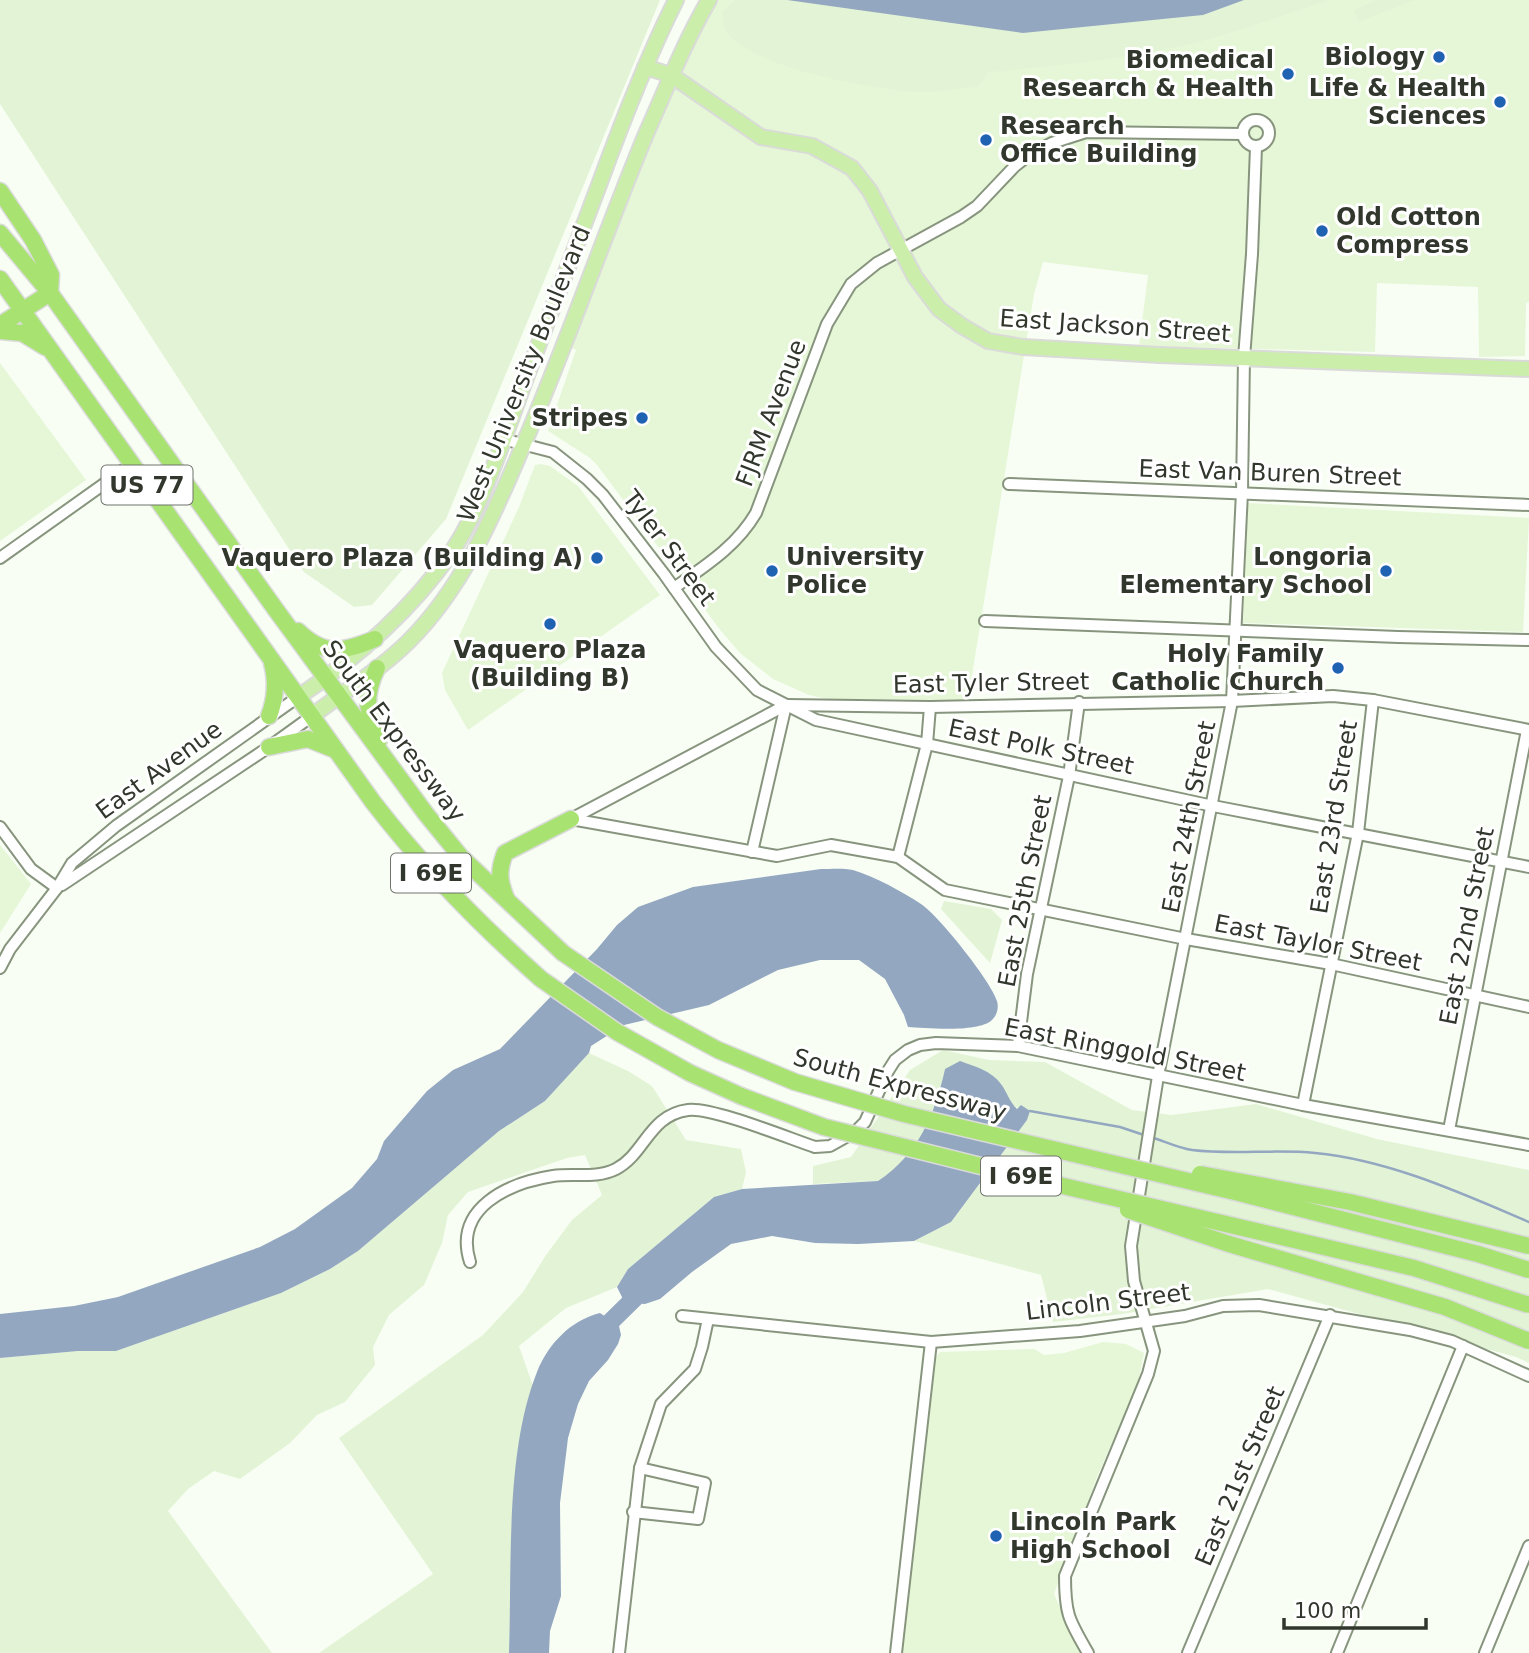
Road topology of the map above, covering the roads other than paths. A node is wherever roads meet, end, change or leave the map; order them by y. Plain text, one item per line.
1 (676, 0) edge
2 (709, 0) edge
3 (645, 67) junction
4 (671, 75) junction
5 (1243, 134) junction
6 (1256, 147) junction
7 (0, 191) edge
8 (0, 233) edge
9 (901, 251) junction
10 (0, 279) edge
11 (50, 293) junction
12 (23, 309) junction
13 (0, 325) edge
14 (0, 331) edge
15 (1244, 358) junction
16 (59, 359) junction
17 (1529, 369) edge
18 (503, 439) junction
19 (524, 445) junction
20 (132, 464) junction
21 (1009, 484) dead end
22 (1242, 492) junction
23 (1529, 505) edge
24 (0, 558) edge
25 (674, 588) junction
26 (275, 610) junction
27 (985, 621) dead end
28 (1234, 632) junction
29 (375, 639) junction
30 (1529, 640) edge
31 (272, 661) junction
32 (377, 668) junction
33 (326, 679) junction
34 (338, 695) junction
35 (298, 697) junction
36 (1373, 700) junction
37 (1233, 701) junction
38 (1079, 702) junction
39 (786, 705) junction
40 (930, 707) junction
41 (269, 716) junction
42 (312, 716) junction
43 (1528, 730) edge
44 (927, 744) junction
45 (269, 747) junction
46 (338, 752) junction
47 (387, 762) junction
48 (1069, 776) junction
49 (1213, 806) junction
50 (571, 819) junction
51 (0, 827) edge
52 (1358, 833) junction
53 (752, 852) junction
54 (898, 857) junction
55 (1501, 862) junction
56 (1529, 867) edge
57 (57, 888) junction
58 (508, 904) junction
59 (1042, 910) junction
60 (1186, 939) junction
61 (1331, 964) junction
62 (0, 968) edge
63 (1475, 996) junction
64 (1529, 1007) edge
65 (1018, 1046) junction
66 (1158, 1076) junction
67 (1303, 1105) junction
68 (1449, 1130) junction
69 (1005, 1138) junction
70 (1529, 1145) edge
71 (1029, 1178) junction
72 (1529, 1246) edge
73 (470, 1262) dead end
74 (1529, 1270) edge
75 (1529, 1305) edge
76 (1330, 1315) junction
77 (681, 1316) dead end
78 (708, 1319) junction
79 (1146, 1323) junction
80 (1529, 1340) edge
81 (931, 1342) junction
82 (1463, 1346) junction
83 (1529, 1376) edge
84 (640, 1468) junction
85 (634, 1511) junction
86 (1529, 1546) edge
87 (619, 1653) edge
88 (896, 1653) edge
89 (1088, 1653) edge
90 (1188, 1653) edge
91 (1337, 1653) edge
92 (1485, 1653) edge

1 - 3 main road, West University Boulevard
2 - 4 main road, West University Boulevard
3 - 4 main road, East Jackson Street
3 - 18 main road, West University Boulevard
4 - 9 main road, East Jackson Street
4 - 19 main road, West University Boulevard
5 - 6 street
5 - 6 street
5 - 9 street, FJRM Avenue
6 - 15 street, East 24th Street
7 - 11 highway
8 - 11 highway, South Expressway / US 77
9 - 15 main road, East Jackson Street
9 - 25 street, FJRM Avenue
10 - 12 highway, US 77
11 - 12 highway
11 - 26 highway, South Expressway / US 77
12 - 13 highway
12 - 16 highway, US 77
14 - 16 highway
15 - 17 main road, East Jackson Street
15 - 22 street, East 24th Street
16 - 20 highway, US 77
18 - 19 street, Tyler Street
18 - 29 main road, West University Boulevard
19 - 25 street, Tyler Street
19 - 32 main road, West University Boulevard
20 - 24 street
20 - 31 highway, US 77
21 - 22 street, East Van Buren Street
22 - 23 street, East Van Buren Street
22 - 28 street, East 24th Street
25 - 39 street, Tyler Street
26 - 29 highway
26 - 33 highway, South Expressway / US 77
27 - 28 street
28 - 30 street
28 - 37 street, East 24th Street
29 - 33 main road, West University Boulevard
31 - 35 highway, US 77
31 - 41 highway
32 - 34 main road, West University Boulevard
32 - 47 highway
33 - 34 highway, South Expressway / US 77
33 - 35 main road, West University Boulevard
34 - 42 main road, West University Boulevard
34 - 47 highway, South Expressway / I 69E
35 - 41 street, East Avenue
35 - 42 highway, US 77
36 - 37 street, East Tyler Street
36 - 43 street, East Tyler Street
36 - 52 street, East 23rd Street
37 - 38 street, East Tyler Street
37 - 49 street, East 24th Street
38 - 40 street, East Tyler Street
38 - 48 street, East 25th Street
39 - 40 street, East Tyler Street
39 - 44 street, East Polk Street
39 - 50 street
39 - 53 street
40 - 44 street
41 - 57 street, East Avenue
42 - 45 street, East Avenue
42 - 46 highway, I 69E
43 - 55 street, East 22nd Street
44 - 48 street, East Polk Street
44 - 54 street
45 - 46 highway
45 - 57 street, East Avenue
46 - 71 highway, I 69E, bridge
47 - 58 highway, South Expressway / I 69E
48 - 49 street, East Polk Street
48 - 59 street, East 25th Street
49 - 52 street, East Polk Street
49 - 60 street, East 24th Street
50 - 53 street, East Taylor Street
50 - 58 highway
51 - 57 street
52 - 55 street, East Polk Street
52 - 61 street, East 23rd Street
53 - 54 street, East Taylor Street
54 - 59 street, East Taylor Street
55 - 56 street, East Polk Street
55 - 63 street, East 22nd Street
57 - 62 street, East Avenue
58 - 69 highway, South Expressway / I 69E, bridge
59 - 60 street, East Taylor Street
59 - 65 street, East 25th Street
60 - 61 street, East Taylor Street
60 - 66 street, East 24th Street
61 - 63 street, East Taylor Street
61 - 67 street, East 23rd Street
63 - 64 street, East Taylor Street
63 - 68 street, East 22nd Street
65 - 66 street, East Ringgold Street
65 - 73 street, East Ringgold Street
66 - 67 street, East Ringgold Street
66 - 79 street, East 24th Street
67 - 68 street, East Ringgold Street
68 - 70 street, East Ringgold Street
69 - 72 highway, bridge
69 - 74 highway, South Expressway / I 69E, bridge
71 - 75 highway, I 69E, bridge
71 - 80 highway, bridge
76 - 79 street, Lincoln Street
76 - 82 street, Lincoln Street
76 - 90 street, East 21st Street
77 - 78 street, Lincoln Street
78 - 81 street, Lincoln Street
78 - 84 street
79 - 81 street, Lincoln Street
79 - 89 street
81 - 88 street
82 - 83 street, Lincoln Street
82 - 91 street
84 - 85 street
84 - 85 street
85 - 87 street
86 - 92 street

